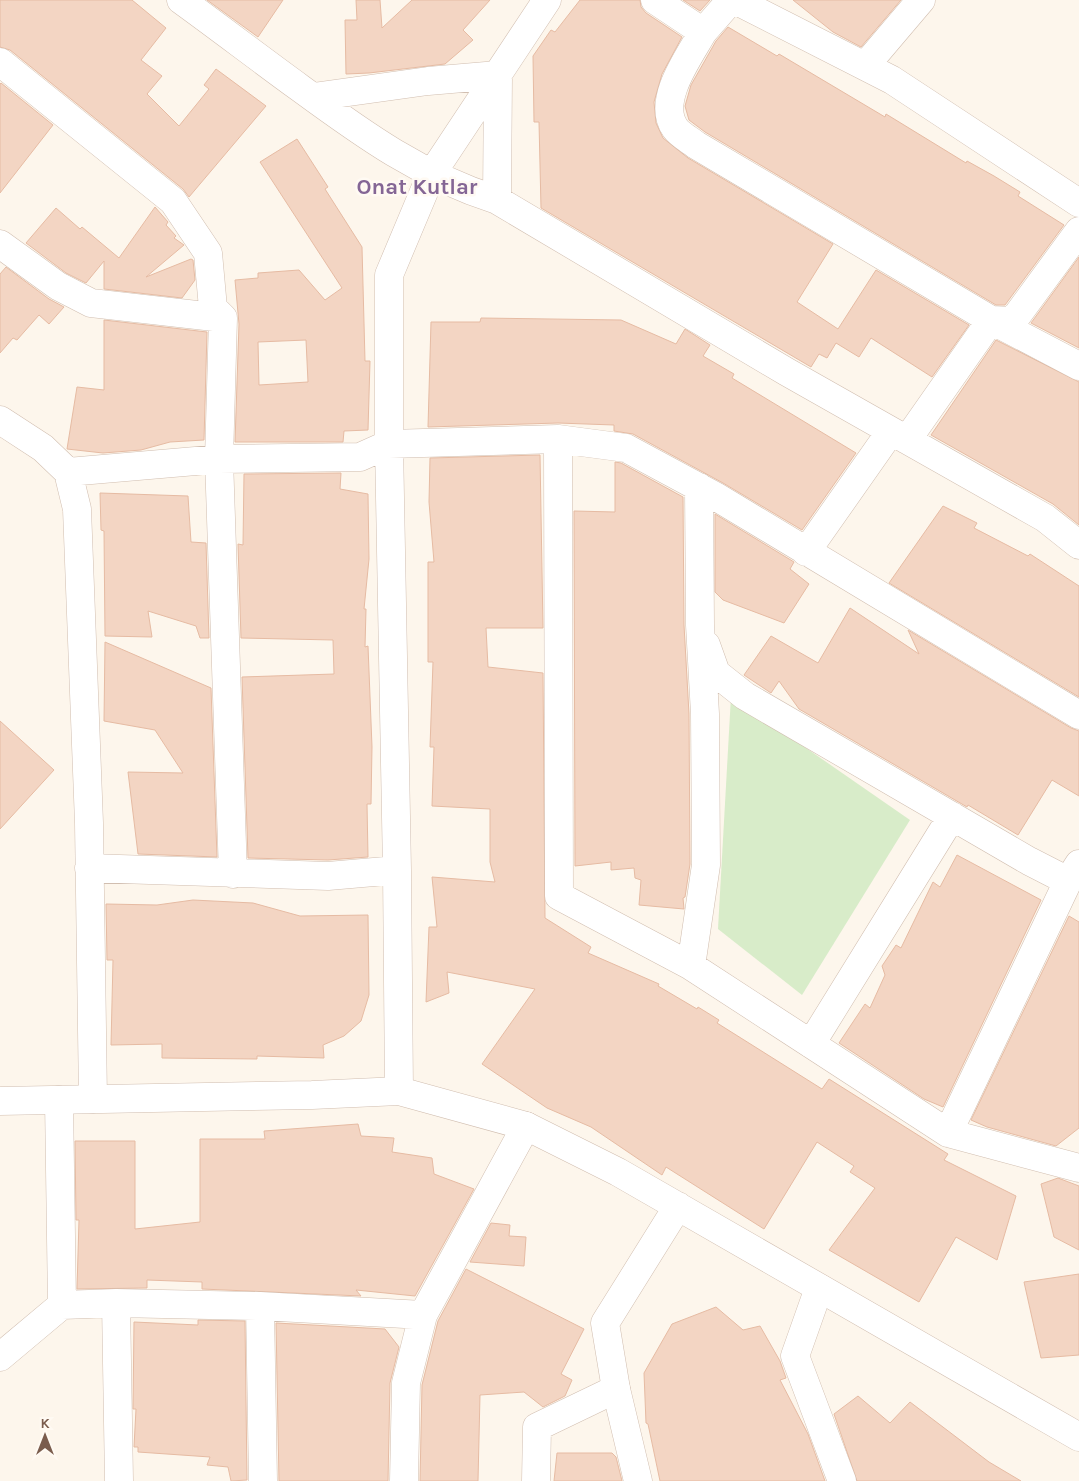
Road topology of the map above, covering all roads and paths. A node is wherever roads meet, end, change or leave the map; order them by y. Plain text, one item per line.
1 (181, 0) edge
2 (546, 0) edge
3 (656, 0) edge
4 (733, 0) edge
5 (921, 0) edge
6 (703, 32) junction
7 (0, 62) edge
8 (865, 66) junction
9 (498, 75) junction
10 (313, 97) junction
11 (431, 175) junction
12 (497, 200) junction
13 (1079, 203) edge
14 (1079, 231) edge
15 (0, 244) edge
16 (223, 318) junction
17 (991, 320) junction
18 (1079, 366) edge
19 (0, 420) edge
20 (899, 435) junction
21 (558, 440) junction
22 (389, 444) junction
23 (219, 459) junction
24 (68, 472) junction
25 (699, 487) junction
26 (1079, 545) edge
27 (806, 552) junction
28 (700, 625) junction
29 (1079, 716) edge
30 (952, 816) junction
31 (90, 868) junction
32 (397, 870) junction
33 (1074, 873) edge
34 (234, 874) junction
35 (691, 966) junction
36 (811, 1044) junction
37 (399, 1091) junction
38 (93, 1099) junction
39 (59, 1100) junction
40 (0, 1101) edge
41 (526, 1126) junction
42 (948, 1133) junction
43 (1079, 1167) edge
44 (678, 1206) junction
45 (819, 1288) junction
46 (116, 1303) junction
47 (62, 1305) junction
48 (260, 1306) junction
49 (423, 1315) junction
50 (0, 1358) edge
51 (616, 1389) junction
52 (1078, 1433) edge
53 (119, 1481) edge
54 (263, 1481) edge
55 (404, 1481) edge
56 (536, 1481) edge
57 (638, 1481) edge
58 (842, 1481) edge

1 - 10 street
2 - 9 street
3 - 6 street
4 - 6 street
4 - 8 street
5 - 8 street
6 - 17 street
7 - 16 street
8 - 13 street
9 - 10 street
9 - 11 street
9 - 12 street
10 - 11 street
11 - 12 street
11 - 22 street
12 - 20 street
14 - 17 street
15 - 16 street
16 - 23 street
17 - 18 street
17 - 20 street
19 - 24 street
20 - 26 street
20 - 27 street
21 - 22 street
21 - 25 street
21 - 35 street
22 - 23 street
22 - 32 street
23 - 24 street
23 - 34 street
24 - 31 street
25 - 27 street
25 - 28 street
27 - 29 street
28 - 30 street
28 - 35 street
30 - 33 street
30 - 36 street
31 - 34 street
31 - 38 street
32 - 34 street
32 - 37 street
33 - 42 street
35 - 36 street
36 - 42 street
37 - 38 street
37 - 41 street
38 - 39 street
39 - 40 street
39 - 47 street
41 - 44 street
41 - 49 street
42 - 43 street
44 - 45 street
44 - 51 street
45 - 52 street
45 - 58 street
46 - 47 street
46 - 48 street
46 - 53 street
47 - 50 street
48 - 49 street
48 - 54 street
49 - 55 street
51 - 56 street
51 - 57 street

